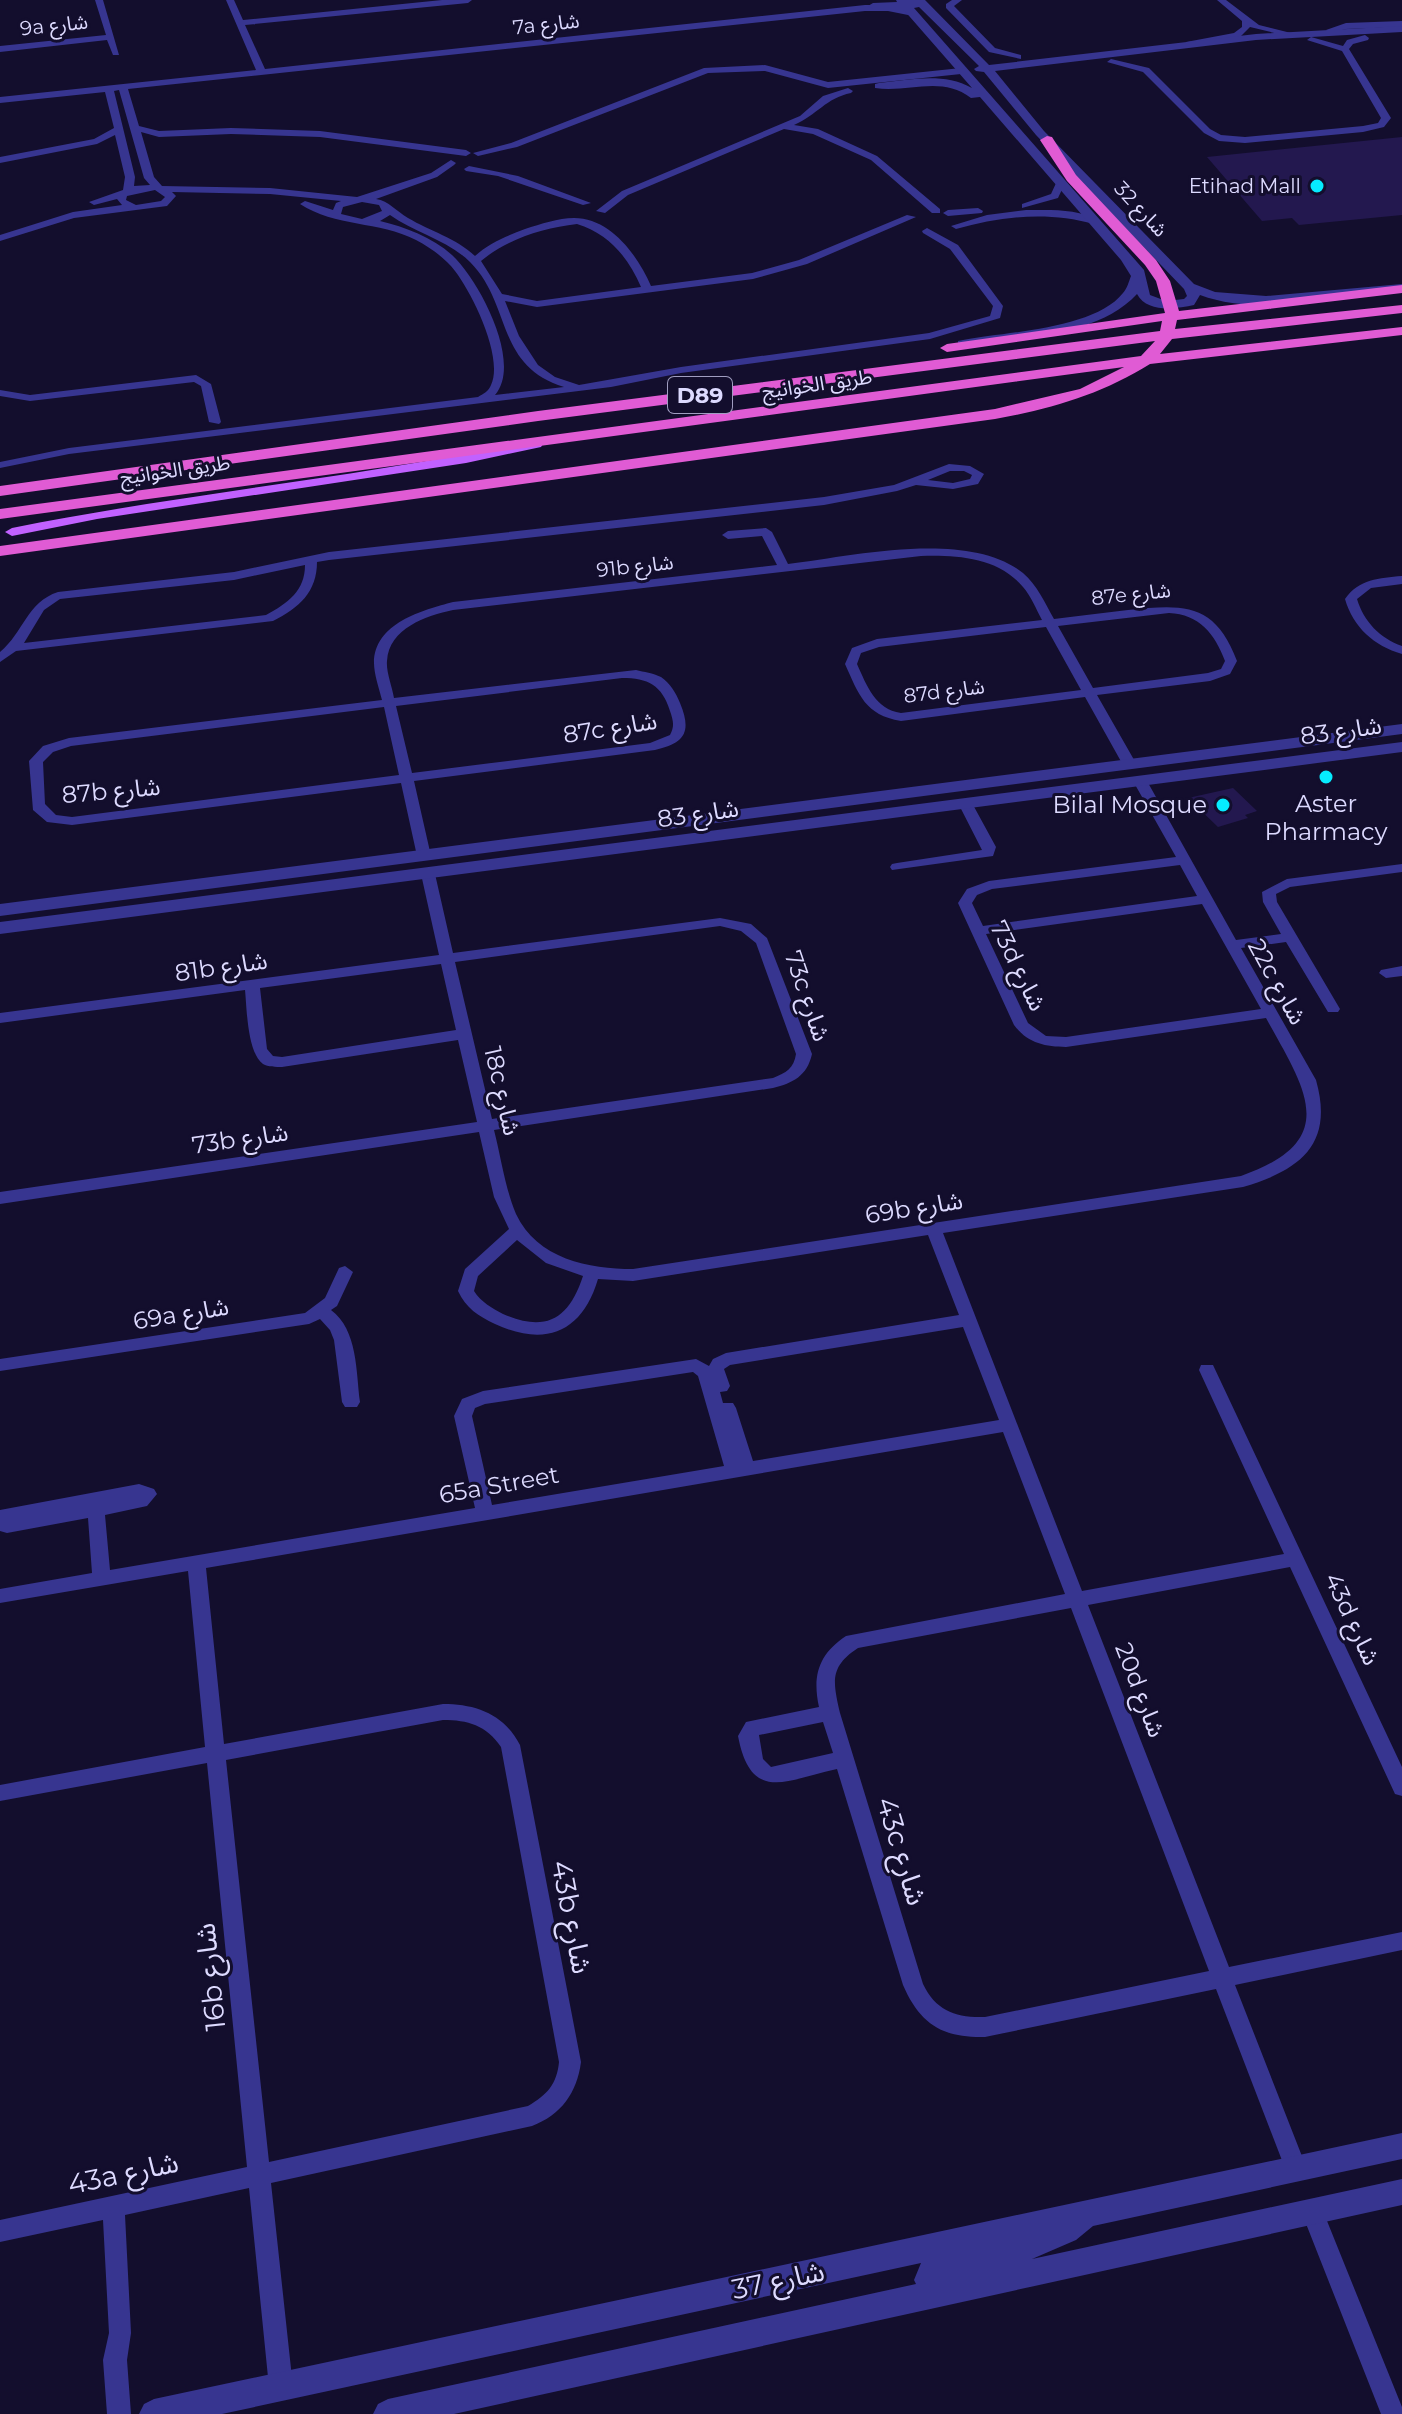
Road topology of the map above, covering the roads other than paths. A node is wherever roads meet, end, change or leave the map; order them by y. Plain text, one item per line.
1 (99, 0) edge
2 (230, 0) edge
3 (362, 0) edge
4 (468, 0) edge
5 (887, 0) edge
6 (919, 0) edge
7 (958, 0) edge
8 (1221, 0) edge
9 (902, 2) edge
10 (869, 7) junction
11 (367, 10) junction
12 (913, 13) junction
13 (1246, 22) junction
14 (239, 23) junction
15 (1402, 26) edge
16 (926, 28) junction
17 (946, 30) junction
18 (1291, 34) junction
19 (111, 37) junction
20 (1402, 37) edge
21 (1365, 38) junction
22 (1311, 40) junction
23 (1188, 44) junction
24 (0, 49) edge
25 (1345, 49) junction
26 (116, 53) dead end
27 (974, 53) junction
28 (1087, 56) junction
29 (1155, 56) junction
30 (950, 57) junction
31 (1018, 57) dead end
32 (1111, 62) junction
33 (1059, 68) junction
34 (1146, 70) junction
35 (977, 72) junction
36 (259, 73) junction
37 (927, 75) junction
38 (231, 76) junction
39 (164, 86) junction
40 (879, 86) junction
41 (123, 88) junction
42 (109, 90) junction
43 (67, 96) junction
44 (0, 101) edge
45 (992, 107) junction
46 (1021, 108) junction
47 (132, 114) junction
48 (114, 115) junction
49 (803, 118) junction
50 (1035, 126) junction
51 (136, 128) junction
52 (781, 128) junction
53 (117, 130) junction
54 (815, 131) junction
55 (165, 134) junction
56 (1047, 140) junction
57 (91, 142) junction
58 (141, 146) junction
59 (122, 148) junction
60 (429, 150) junction
61 (466, 153) junction
62 (478, 153) junction
63 (0, 160) edge
64 (490, 160) junction
65 (451, 162) junction
66 (469, 169) junction
67 (506, 174) junction
68 (1060, 183) junction
69 (160, 188) junction
70 (546, 191) junction
71 (126, 193) junction
72 (914, 195) junction
73 (359, 199) junction
74 (168, 201) junction
75 (586, 203) junction
76 (129, 207) junction
77 (387, 208) junction
78 (561, 210) junction
79 (601, 212) junction
80 (942, 212) junction
81 (336, 214) junction
82 (914, 215) junction
83 (365, 221) junction
84 (577, 221) junction
85 (1094, 221) junction
86 (0, 227) edge
87 (954, 227) junction
88 (877, 230) junction
89 (923, 230) junction
90 (607, 232) junction
91 (0, 238) edge
92 (954, 247) junction
93 (475, 261) junction
94 (1134, 267) junction
95 (1189, 287) junction
96 (1402, 288) edge
97 (647, 290) junction
98 (497, 296) junction
99 (537, 304) junction
100 (1402, 309) edge
101 (508, 320) junction
102 (1402, 331) edge
103 (1402, 346) edge
104 (948, 348) junction
105 (520, 353) junction
106 (499, 355) junction
107 (1160, 358) junction
108 (588, 387) junction
109 (0, 393) edge
110 (479, 402) junction
111 (538, 416) junction
112 (215, 422) dead end
113 (547, 441) junction
114 (0, 465) edge
115 (919, 482) dead end
116 (0, 488) edge
117 (0, 514) edge
118 (12, 532) dead end
119 (728, 535) dead end
120 (0, 551) edge
121 (311, 561) junction
122 (785, 569) junction
123 (1402, 580) edge
124 (1050, 623) junction
125 (13, 648) junction
126 (1402, 650) edge
127 (0, 658) edge
128 (380, 663) joint
129 (1089, 693) junction
130 (389, 703) junction
131 (1402, 729) edge
132 (1402, 747) edge
133 (1130, 765) junction
134 (406, 779) junction
135 (1140, 781) junction
136 (965, 803) junction
137 (1185, 860) junction
138 (426, 865) junction
139 (897, 867) dead end
140 (1402, 868) edge
141 (1206, 899) junction
142 (0, 910) edge
143 (0, 928) edge
144 (976, 931) junction
145 (1290, 937) junction
146 (1231, 945) junction
147 (447, 958) junction
148 (1402, 971) edge
149 (1386, 973) dead end
150 (252, 986) junction
151 (1333, 1009) dead end
152 (1269, 1013) junction
153 (0, 1018) edge
154 (464, 1034) junction
155 (486, 1127) junction
156 (1243, 1181) joint
157 (0, 1198) edge
158 (934, 1230) junction
159 (517, 1231) junction
160 (345, 1272) dead end
161 (592, 1273) junction
162 (322, 1312) junction
163 (968, 1320) junction
164 (0, 1365) edge
165 (1207, 1370) dead end
166 (351, 1402) dead end
167 (1008, 1425) junction
168 (740, 1469) junction
169 (96, 1509) junction
170 (485, 1512) junction
171 (0, 1517) edge
172 (0, 1524) edge
173 (1295, 1559) junction
174 (196, 1562) junction
175 (102, 1578) junction
176 (0, 1596) edge
177 (1077, 1600) junction
178 (830, 1713) junction
179 (215, 1755) junction
180 (845, 1759) junction
181 (1402, 1788) edge
182 (0, 1793) edge
183 (1402, 1941) edge
184 (1223, 1979) junction
185 (1402, 2146) edge
186 (1296, 2169) junction
187 (258, 2174) junction
188 (1402, 2192) edge
189 (113, 2206) junction
190 (1312, 2211) junction
191 (1088, 2213) junction
192 (0, 2231) edge
193 (936, 2292) junction
194 (281, 2387) junction
195 (119, 2414) edge
196 (154, 2414) edge
197 (388, 2414) edge
198 (1393, 2414) edge

1 - 19 street
2 - 14 street
3 - 11 street
4 - 11 street
5 - 10 street, 7a شارع
6 - 17 street, شارع 32
7 - 31 street
8 - 13 street
9 - 10 street
9 - 12 street, شارع 32
9 - 17 street
10 - 12 street, 7a شارع
10 - 36 street, 7a شارع
11 - 14 street
12 - 16 street, شارع 32
13 - 18 street
13 - 23 street
14 - 36 street
15 - 18 street
16 - 30 street, شارع 32
16 - 35 street
17 - 27 street, شارع 32
18 - 23 street
19 - 24 street, 9a شارع
19 - 26 street
20 - 21 street
21 - 22 street
21 - 25 street
22 - 25 street
22 - 29 street
23 - 28 street
25 - 34 street
27 - 28 street
27 - 35 street, شارع 32
28 - 35 street
29 - 32 street
29 - 34 street
30 - 35 street, شارع 32
30 - 37 street
32 - 33 street
32 - 34 street
33 - 35 street
33 - 46 street
35 - 37 street
35 - 40 street
35 - 45 street, شارع 32
35 - 46 street, شارع 32
35 - 50 street
36 - 38 street, 7a شارع
37 - 62 street
38 - 39 street, 7a شارع
38 - 41 street, 7a شارع
39 - 41 street, 7a شارع
39 - 47 street
40 - 45 street
40 - 49 street
41 - 42 street, 7a شارع
41 - 47 street
42 - 43 street, 7a شارع
42 - 44 street, 7a شارع
42 - 48 street
43 - 44 street, 7a شارع
43 - 48 street
45 - 68 street, شارع 32
46 - 50 street, شارع 32
47 - 51 street
48 - 53 street
49 - 52 street
49 - 54 street
50 - 56 street, شارع 32
51 - 55 street
51 - 58 street
52 - 54 street
52 - 79 street
53 - 57 street
53 - 59 street
54 - 72 street
55 - 58 street
55 - 60 street
56 - 95 street, شارع 32
56 - 120 highway
57 - 59 street
57 - 63 street
58 - 69 street
59 - 71 street
60 - 61 street
60 - 65 street
61 - 62 street
61 - 65 street
62 - 64 street
64 - 66 street
64 - 67 street
65 - 66 street
65 - 73 street
66 - 67 street
67 - 70 street
68 - 80 street
68 - 85 street, شارع 32
69 - 71 street
69 - 73 street
69 - 74 street
70 - 75 street
70 - 78 street
71 - 76 street
71 - 86 street
72 - 80 street
72 - 82 street
73 - 77 street
73 - 81 street
74 - 76 street
74 - 81 street
75 - 78 street
75 - 79 street
76 - 91 street
77 - 83 street
77 - 93 street
78 - 84 street
79 - 84 street
79 - 90 street
80 - 82 street
80 - 87 street
81 - 83 street
82 - 88 street
82 - 89 street
83 - 106 street
84 - 90 street
84 - 93 street
85 - 87 street
85 - 94 street, شارع 32
87 - 89 street
87 - 92 street
88 - 89 street
88 - 97 street
89 - 92 street
90 - 97 street
92 - 108 street
93 - 98 street
94 - 95 street
94 - 104 street, شارع 32
95 - 96 street
96 - 104 highway
97 - 99 street
98 - 99 street
98 - 101 street
99 - 101 street
100 - 111 highway, طريق الخوانيج / D89
101 - 105 street
102 - 107 highway, طريق الخوانيج / D89
103 - 107 highway
104 - 111 highway
105 - 106 street
105 - 108 street
106 - 110 street
107 - 113 highway, طريق الخوانيج / D89
108 - 110 street
109 - 112 street
110 - 114 street
111 - 116 highway, طريق الخوانيج / D89
113 - 117 highway, طريق الخوانيج / D89
113 - 118 main road
115 - 121 street
119 - 122 street
121 - 125 street
121 - 125 street
122 - 124 street, 91b شارع
122 - 128 street, 91b شارع
123 - 126 street
124 - 129 street
124 - 129 street, 87e شارع
124 - 129 street, 87d شارع
125 - 127 street
128 - 130 street, 18c شارع
129 - 133 street
130 - 134 street, 18c شارع
130 - 134 street, 87c شارع
130 - 134 street, 87b شارع
131 - 133 street, شارع 83
132 - 135 street, شارع 83
133 - 138 street, شارع 83
134 - 138 street, 18c شارع
135 - 136 street, شارع 83
135 - 137 street, 22c شارع
136 - 138 street, شارع 83
136 - 139 street
137 - 141 street, 22c شارع
137 - 144 street, 73d شارع
138 - 142 street, شارع 83
138 - 143 street
138 - 147 street, 18c شارع
140 - 145 street
141 - 144 street
141 - 146 street, 22c شارع
144 - 152 street, 73d شارع
145 - 146 street
145 - 151 street
146 - 152 street, 22c شارع
147 - 150 street, 81b شارع
147 - 154 street, 18c شارع
147 - 155 street, 73c شارع
148 - 149 street
150 - 153 street, 81b شارع
150 - 154 street
152 - 156 street, 22c شارع
154 - 155 street, 18c شارع
155 - 157 street, 73b شارع
155 - 159 street, 18c شارع
156 - 158 street, 69b شارع
158 - 161 street, 69b شارع
158 - 163 street, 20d شارع
159 - 161 street, 18c شارع
159 - 161 street
160 - 162 street
162 - 164 street, 69a شارع
162 - 166 street
163 - 167 street, 20d شارع
163 - 168 street
165 - 173 street, 43d شارع
167 - 168 street, 65a Street
167 - 177 street, 20d شارع
168 - 170 street, 65a Street
168 - 170 street
169 - 171 street
169 - 172 street
169 - 175 street
170 - 174 street, 65a Street
173 - 177 street, 43d شارع
173 - 181 street, 43d شارع
174 - 175 street, 65a Street
174 - 179 street, 16b شارع
175 - 176 street, 65a Street
177 - 178 street, 43c شارع
177 - 184 street, 20d شارع
178 - 180 street, 43c شارع
178 - 180 street
179 - 182 street
179 - 187 street, 16b شارع
179 - 187 street, 43b شارع
180 - 184 street, 43c شارع
183 - 184 street
184 - 186 street, 20d شارع
185 - 186 street, شارع 37
186 - 191 street, شارع 37
187 - 189 street, 43a شارع
187 - 194 street, 16b شارع
188 - 190 street, شارع 37
189 - 192 street, 43a شارع
189 - 195 street
190 - 193 street, شارع 37
190 - 198 street
191 - 193 street
191 - 194 street, شارع 37
193 - 197 street, شارع 37
194 - 196 street, شارع 37

